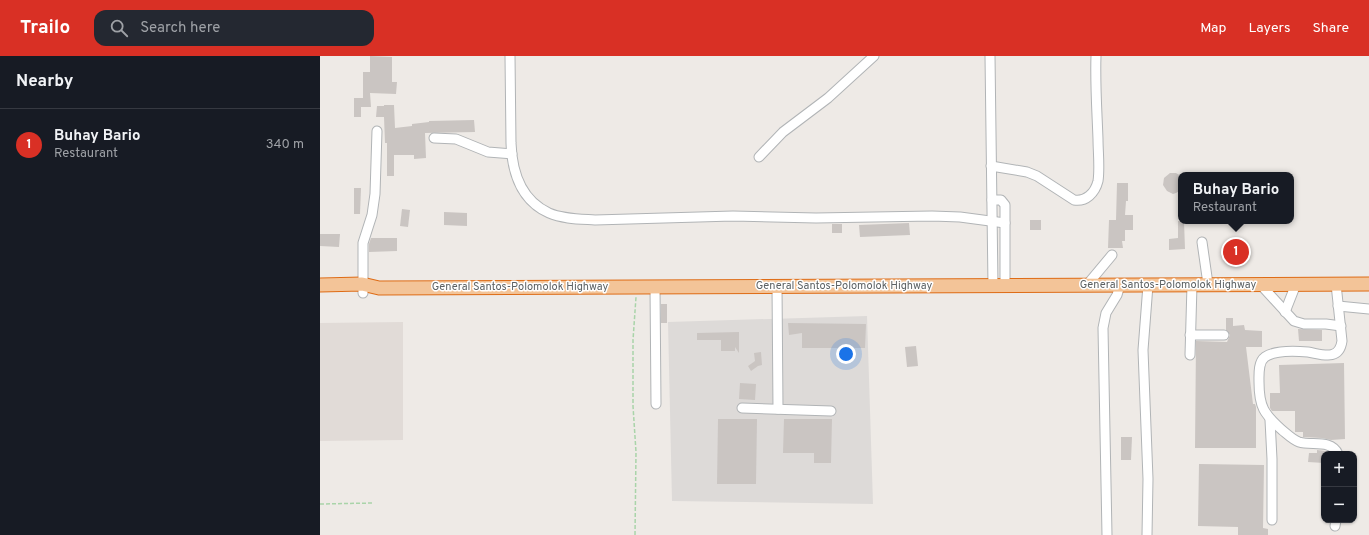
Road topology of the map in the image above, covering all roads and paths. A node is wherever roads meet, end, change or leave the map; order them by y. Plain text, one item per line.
1 (510, 56) edge
2 (874, 56) edge
3 (990, 56) edge
4 (1096, 56) edge
5 (377, 131) dead end
6 (434, 138) dead end
7 (512, 154) junction
8 (760, 157) dead end
9 (991, 166) junction
10 (992, 200) junction
11 (992, 222) junction
12 (1005, 223) junction
13 (992, 239) junction
14 (1005, 239) junction
15 (1202, 242) dead end
16 (1112, 255) dead end
17 (992, 258) junction
18 (1005, 258) junction
19 (320, 284) edge
20 (1208, 284) junction
21 (1260, 284) junction
22 (1296, 284) junction
23 (1336, 284) junction
24 (1369, 284) edge
25 (1087, 285) junction
26 (1120, 285) junction
27 (1148, 285) junction
28 (1192, 285) junction
29 (777, 286) junction
30 (999, 286) junction
31 (636, 287) junction
32 (655, 287) junction
33 (362, 288) junction
34 (320, 293) edge
35 (1338, 306) junction
36 (1369, 309) edge
37 (1285, 312) junction
38 (1340, 326) junction
39 (1190, 335) junction
40 (1224, 335) dead end
41 (1190, 355) dead end
42 (656, 404) dead end
43 (742, 408) dead end
44 (778, 409) junction
45 (831, 411) dead end
46 (1270, 420) junction
47 (1336, 451) edge
48 (374, 503) dead end
49 (320, 504) edge
50 (1272, 520) dead end
51 (635, 535) edge
52 (1107, 535) edge
53 (1147, 535) edge

1 - 7 street
2 - 8 street
3 - 9 street
4 - 9 street
5 - 33 street
6 - 7 street
7 - 11 street
9 - 10 street
10 - 11 street
10 - 12 street
11 - 12 street
11 - 13 street
12 - 14 street
13 - 14 street
13 - 17 street
14 - 18 street
15 - 20 street
16 - 25 street
17 - 18 street
17 - 30 street
18 - 30 street
19 - 33 highway, General Santos-Polomolok Highway
20 - 21 highway, General Santos-Polomolok Highway
20 - 28 highway, General Santos-Polomolok Highway
21 - 22 highway, General Santos-Polomolok Highway
21 - 37 street
22 - 23 highway, General Santos-Polomolok Highway
22 - 37 street
23 - 24 highway, General Santos-Polomolok Highway
23 - 35 street
25 - 26 highway, General Santos-Polomolok Highway
25 - 30 highway, General Santos-Polomolok Highway
26 - 27 highway, General Santos-Polomolok Highway
26 - 52 street
27 - 28 highway, General Santos-Polomolok Highway
27 - 53 street
28 - 39 street
29 - 30 highway, General Santos-Polomolok Highway
29 - 32 highway, General Santos-Polomolok Highway
29 - 44 street
31 - 32 highway, General Santos-Polomolok Highway
31 - 33 highway, General Santos-Polomolok Highway
31 - 51 path
32 - 42 street
33 - 34 highway
35 - 36 street
35 - 38 street
37 - 38 street
38 - 46 street
39 - 40 street
39 - 41 street
43 - 44 street
44 - 45 street
46 - 47 street
46 - 50 street
48 - 49 path

